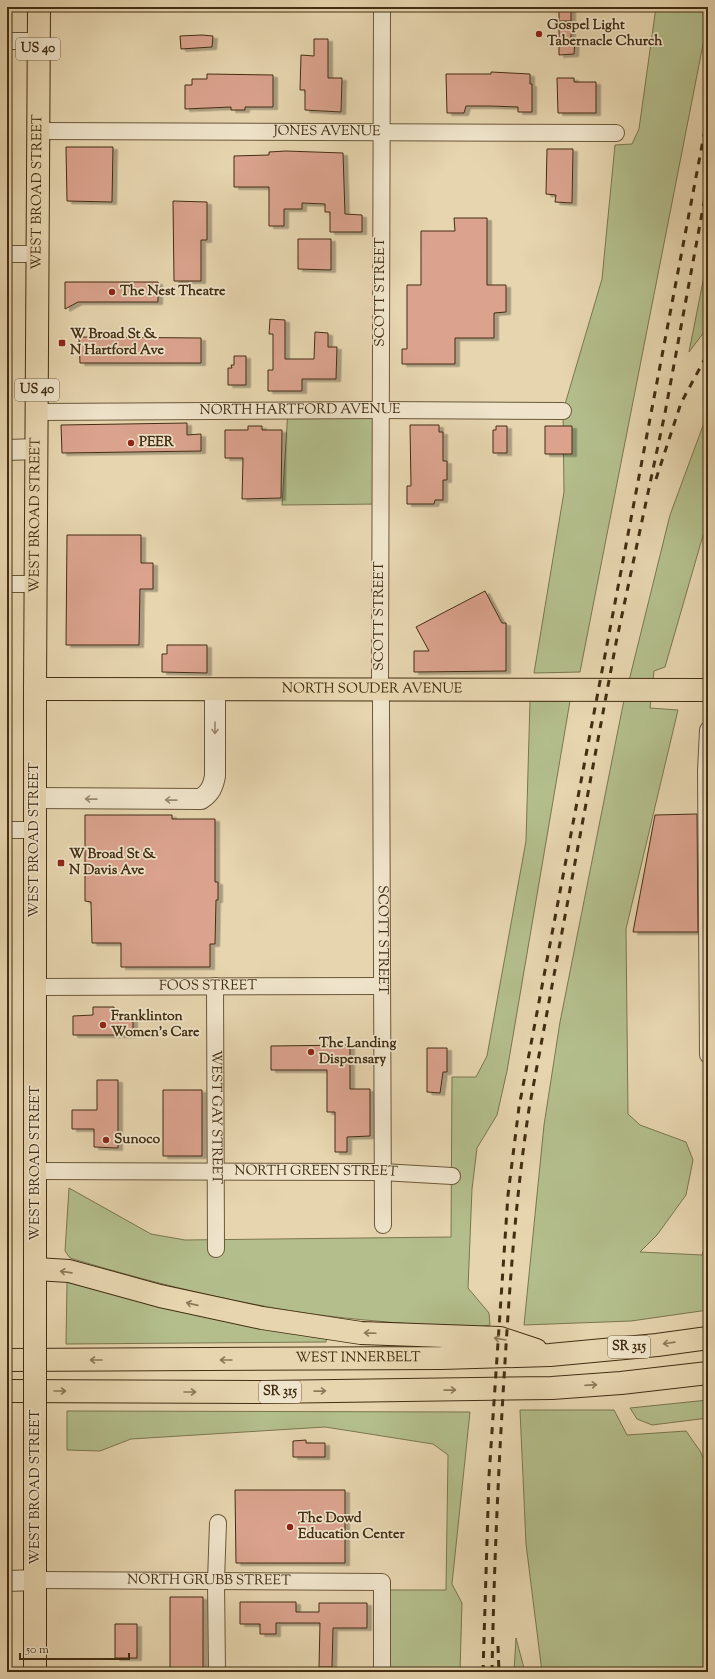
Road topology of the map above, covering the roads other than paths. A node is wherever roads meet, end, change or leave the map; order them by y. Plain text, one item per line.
1 (39, 7) edge
2 (382, 7) edge
3 (7, 41) edge
4 (38, 41) junction
5 (38, 132) junction
6 (382, 132) junction
7 (616, 133) dead end
8 (7, 254) edge
9 (37, 254) junction
10 (380, 410) junction
11 (563, 411) dead end
12 (37, 412) junction
13 (7, 450) edge
14 (37, 450) junction
15 (7, 584) edge
16 (36, 584) junction
17 (35, 689) junction
18 (215, 689) junction
19 (381, 689) junction
20 (708, 690) edge
21 (708, 730) edge
22 (35, 798) junction
23 (7, 830) edge
24 (35, 830) junction
25 (215, 986) junction
26 (382, 986) junction
27 (35, 987) junction
28 (708, 1055) edge
29 (217, 1170) junction
30 (36, 1171) junction
31 (382, 1172) junction
32 (452, 1176) dead end
33 (383, 1225) dead end
34 (216, 1249) dead end
35 (36, 1269) junction
36 (708, 1338) edge
37 (550, 1354) junction
38 (7, 1360) edge
39 (708, 1372) edge
40 (7, 1391) edge
41 (218, 1523) dead end
42 (7, 1580) edge
43 (36, 1580) junction
44 (216, 1581) junction
45 (35, 1672) edge
46 (217, 1672) edge
47 (382, 1672) edge

1 - 4 main road, WEST BROAD STREET / US 40
2 - 6 street, SCOTT STREET
3 - 4 street
4 - 5 main road, WEST BROAD STREET / US 40
5 - 6 street, JONES AVENUE
5 - 9 main road, WEST BROAD STREET / US 40
6 - 7 street, JONES AVENUE
6 - 10 street, SCOTT STREET
8 - 9 street
9 - 12 main road, WEST BROAD STREET / US 40
10 - 11 street, NORTH HARTFORD AVENUE
10 - 12 street, NORTH HARTFORD AVENUE
10 - 19 street, SCOTT STREET
12 - 14 main road, WEST BROAD STREET / US 40
13 - 14 street
14 - 16 main road, WEST BROAD STREET / US 40
15 - 16 street
16 - 17 main road, WEST BROAD STREET / US 40
17 - 18 main road, NORTH SOUDER AVENUE
17 - 22 main road, WEST BROAD STREET / US 40
18 - 19 main road, NORTH SOUDER AVENUE
18 -> 22 street
19 - 20 main road, NORTH SOUDER AVENUE
19 - 26 street, SCOTT STREET
21 - 28 street
22 - 24 main road, WEST BROAD STREET / US 40
23 - 24 street
24 - 27 main road, WEST BROAD STREET / US 40
25 - 26 street, FOOS STREET
25 - 27 street, FOOS STREET
25 - 29 street, WEST GAY STREET
26 - 31 street, SCOTT STREET
27 - 30 main road, WEST BROAD STREET / US 40
29 - 30 street, NORTH GREEN STREET
29 - 31 street, NORTH GREEN STREET
29 - 34 street, WEST GAY STREET
30 - 35 main road, WEST BROAD STREET / US 40
31 - 32 street, NORTH GREEN STREET
31 - 33 street, SCOTT STREET
37 -> 35 main road
35 - 43 main road, WEST BROAD STREET / US 40, bridge
36 -> 37 main road, WEST INNERBELT / SR 315
37 -> 38 main road, WEST INNERBELT / SR 315
40 -> 39 main road, SR 315
41 - 44 street
42 - 43 street
43 - 44 street, NORTH GRUBB STREET
43 - 45 main road, WEST BROAD STREET / US 40
44 - 46 street
44 - 47 street, NORTH GRUBB STREET

